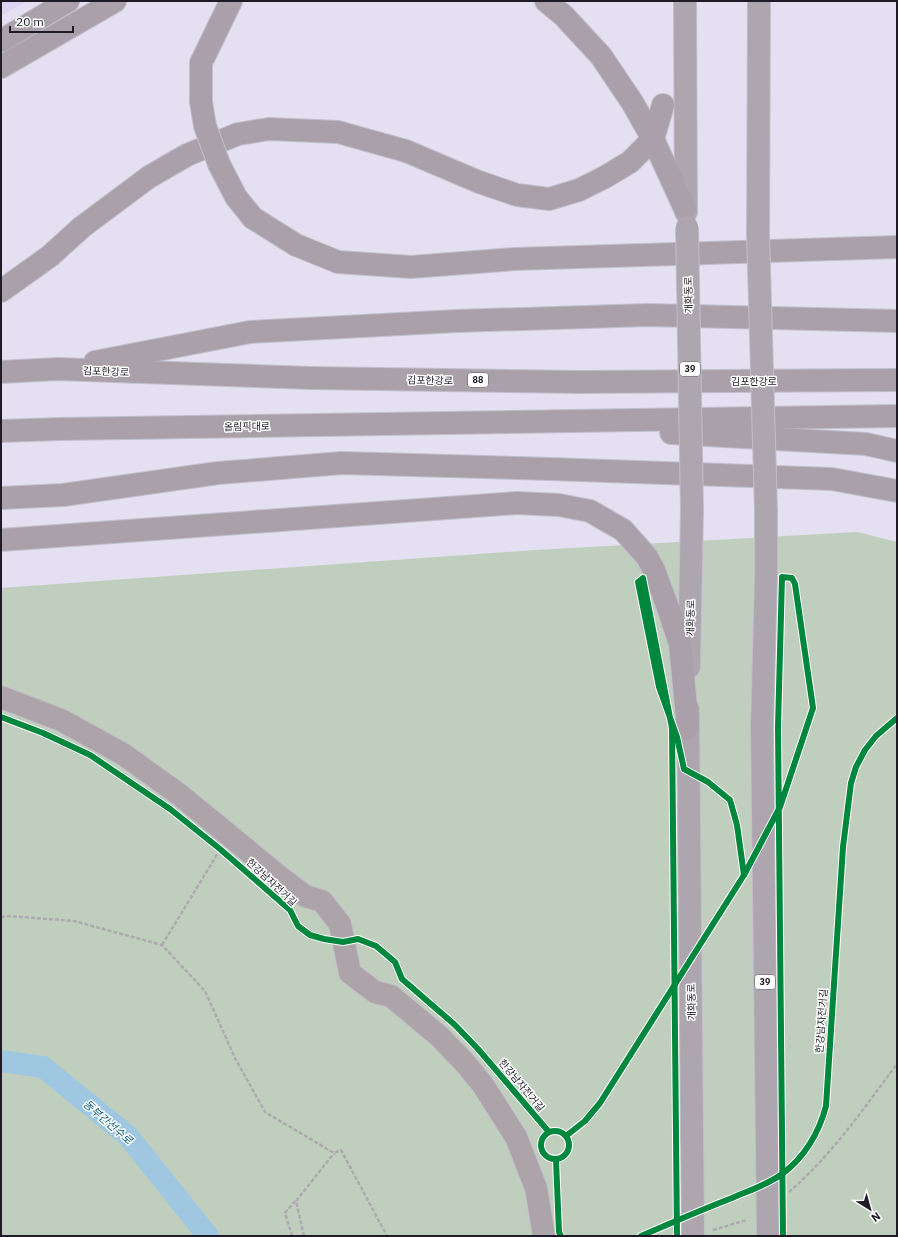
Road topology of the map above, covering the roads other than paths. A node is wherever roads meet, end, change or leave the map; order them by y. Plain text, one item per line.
1 (68, 1) edge
2 (114, 1) edge
3 (231, 1) edge
4 (546, 1) edge
5 (685, 1) edge
6 (759, 1) edge
7 (1, 41) edge
8 (1, 67) edge
9 (663, 105) dead end
10 (653, 139) junction
11 (686, 218) junction
12 (897, 247) edge
13 (1, 291) edge
14 (897, 321) edge
15 (58, 369) junction
16 (1, 372) edge
17 (897, 380) edge
18 (897, 416) edge
19 (493, 422) junction
20 (1, 431) edge
21 (897, 451) edge
22 (897, 491) edge
23 (1, 498) edge
24 (1, 540) edge
25 (1, 697) edge
26 (688, 728) junction
27 (701, 1234) edge
28 (544, 1236) edge
29 (768, 1236) edge

1 - 7 highway
2 - 8 highway
3 - 12 highway, bridge
4 - 10 highway
5 - 11 main road, 개화동로 / 39
6 - 29 main road, 39, bridge
9 - 10 highway
10 - 11 highway
10 - 13 highway
11 - 26 main road, 개화동로 / 39, bridge
14 - 15 highway
15 - 16 highway, 88
15 - 17 highway, 김포한강로 / 88
18 - 19 highway
19 - 20 highway, 올림픽대로
19 - 21 highway
22 - 23 highway
24 - 26 highway
25 - 28 lane
26 - 27 main road, 개화동로 / 39

